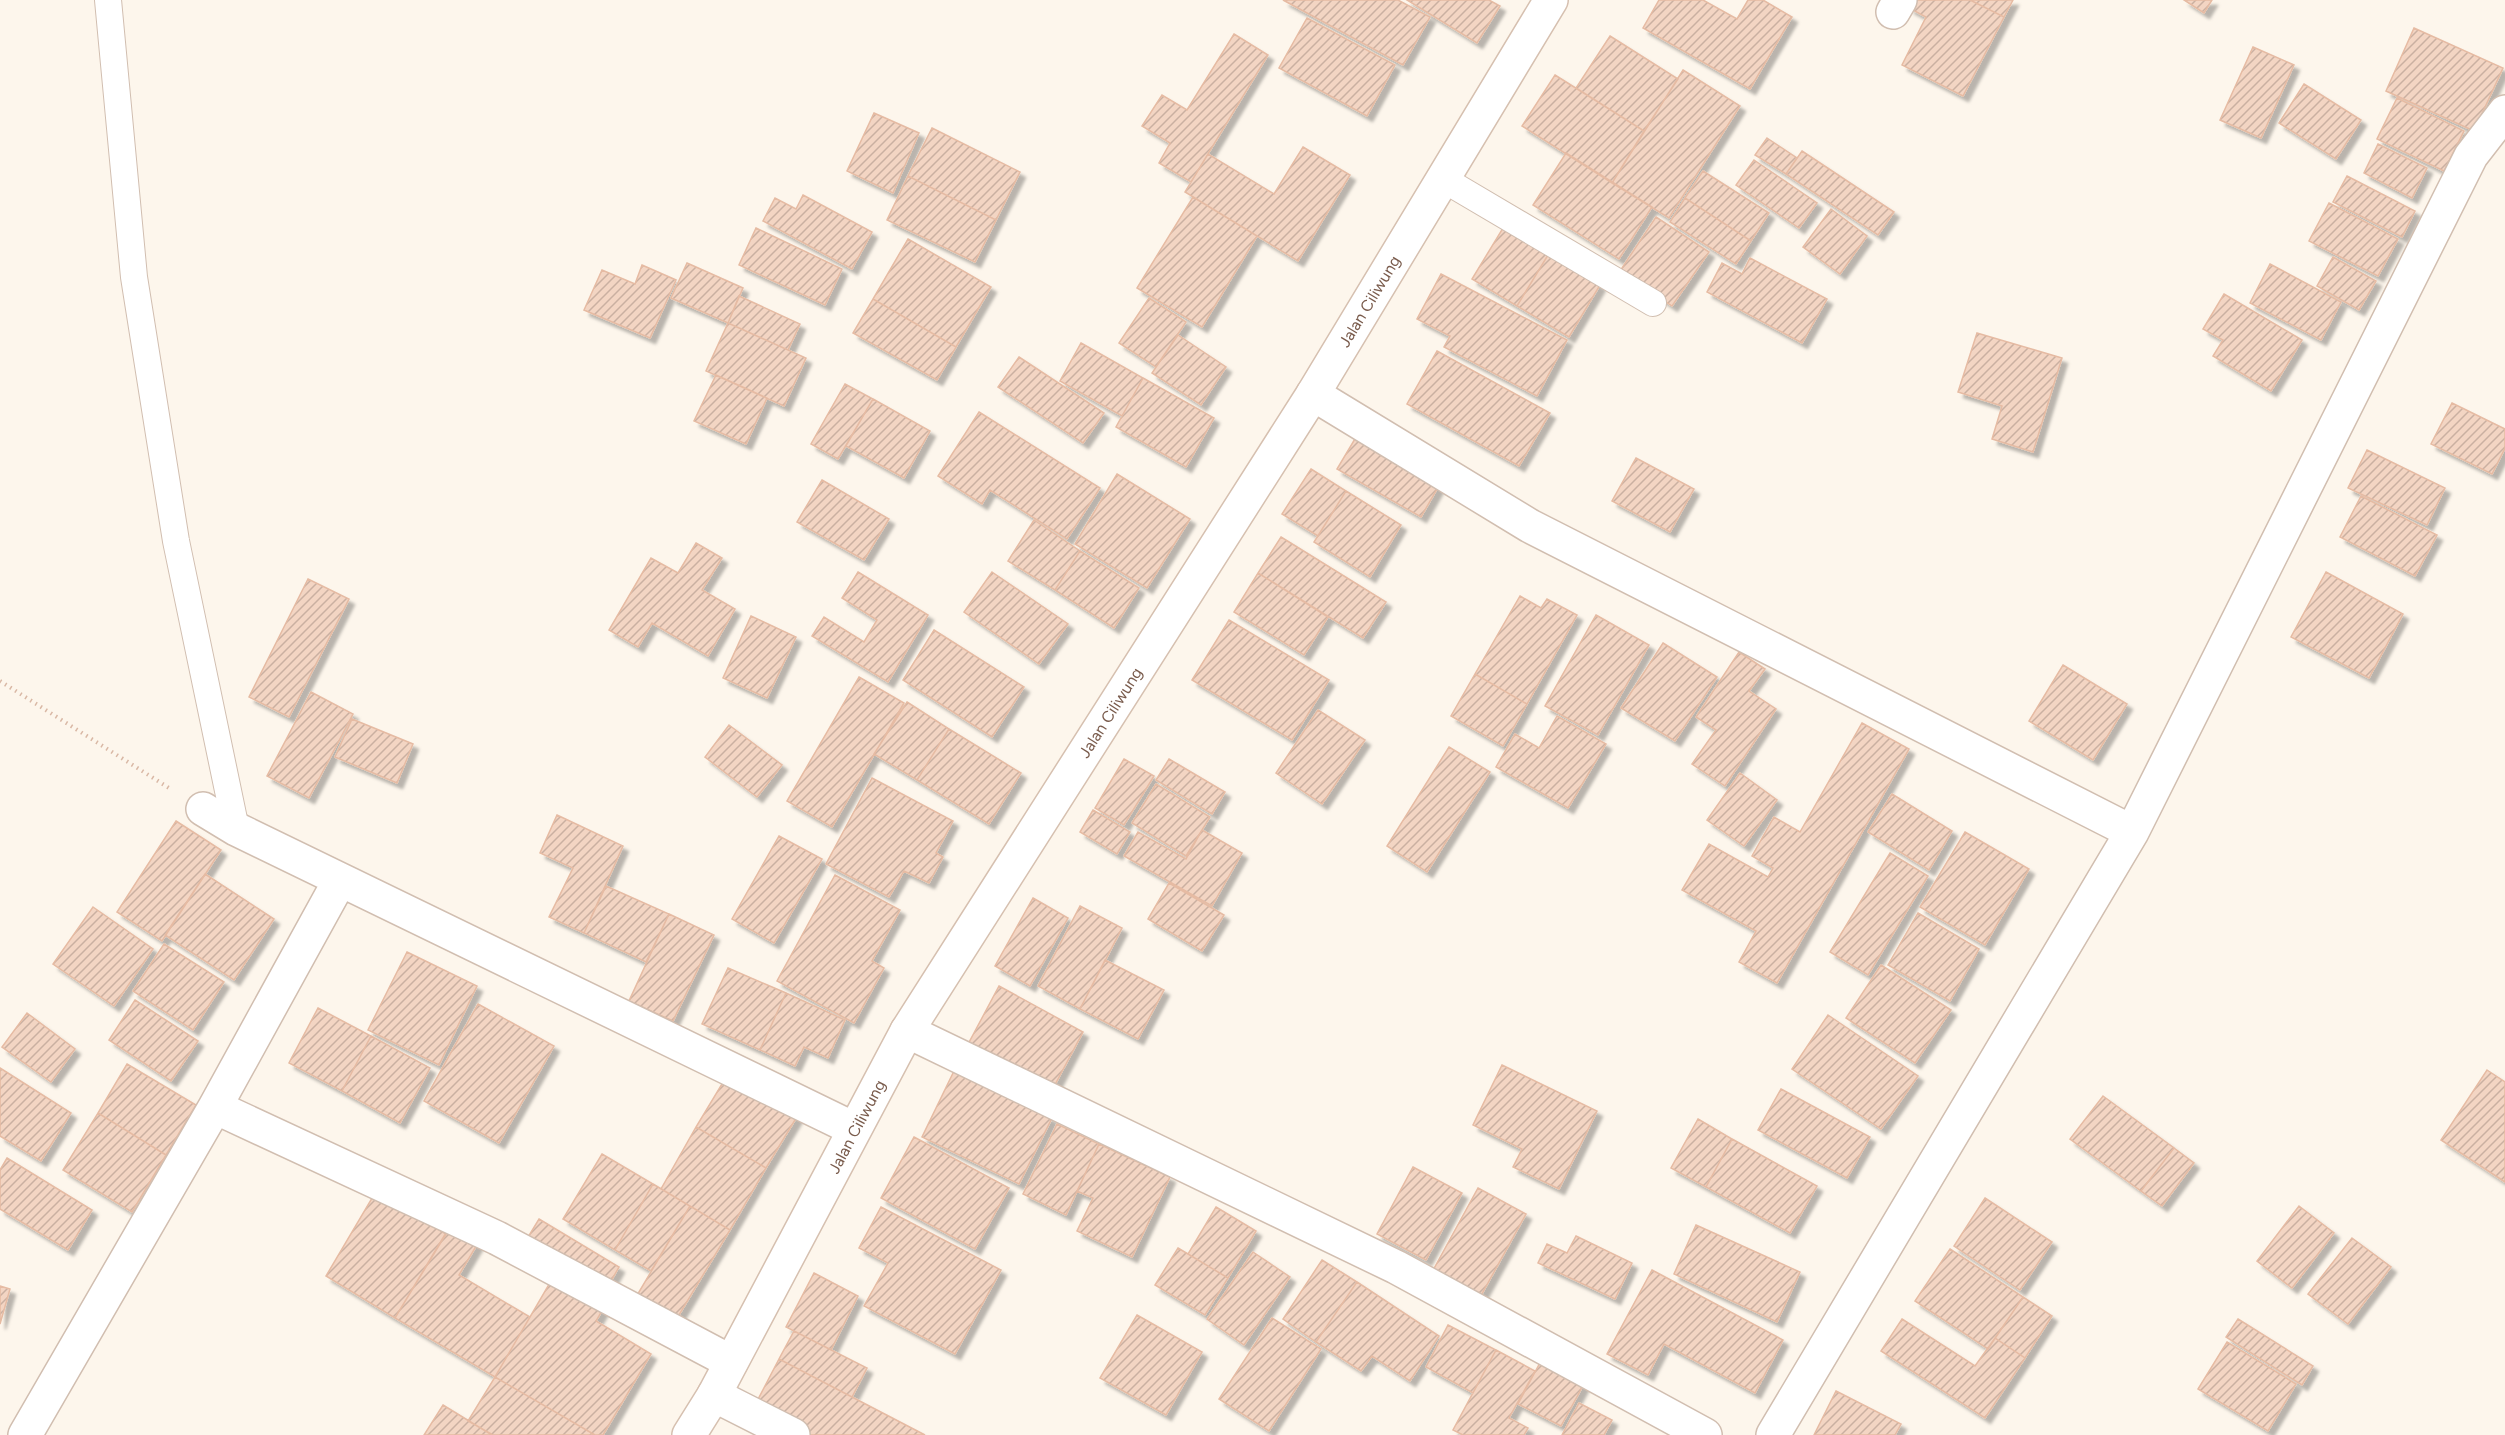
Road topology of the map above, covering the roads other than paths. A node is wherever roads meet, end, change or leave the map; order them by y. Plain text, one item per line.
1 (108, 0) edge
2 (1551, 0) edge
3 (2505, 112) edge
4 (1443, 179) junction
5 (1653, 303) dead end
6 (1313, 394) junction
7 (203, 809) road end
8 (236, 830) junction
9 (2132, 832) junction
10 (339, 880) junction
11 (907, 1031) junction
12 (215, 1107) junction
13 (854, 1128) junction
14 (731, 1362) junction
15 (714, 1395) junction
16 (25, 1435) edge
17 (689, 1435) edge
18 (793, 1435) edge
19 (1705, 1435) edge
20 (1773, 1435) edge

1 - 8 lane
2 - 4 street, Jalan Ciliwung
3 - 9 street
4 - 5 lane
4 - 6 street, Jalan Ciliwung
6 - 9 street
6 - 11 street, Jalan Ciliwung
7 - 8 street
8 - 10 street
9 - 20 street
10 - 12 street
10 - 13 street
11 - 13 street, Jalan Ciliwung
11 - 19 street
12 - 14 street
12 - 16 street
13 - 14 street, Jalan Ciliwung
14 - 15 street, Jalan Ciliwung
15 - 17 street, Jalan Ciliwung
15 - 18 street

